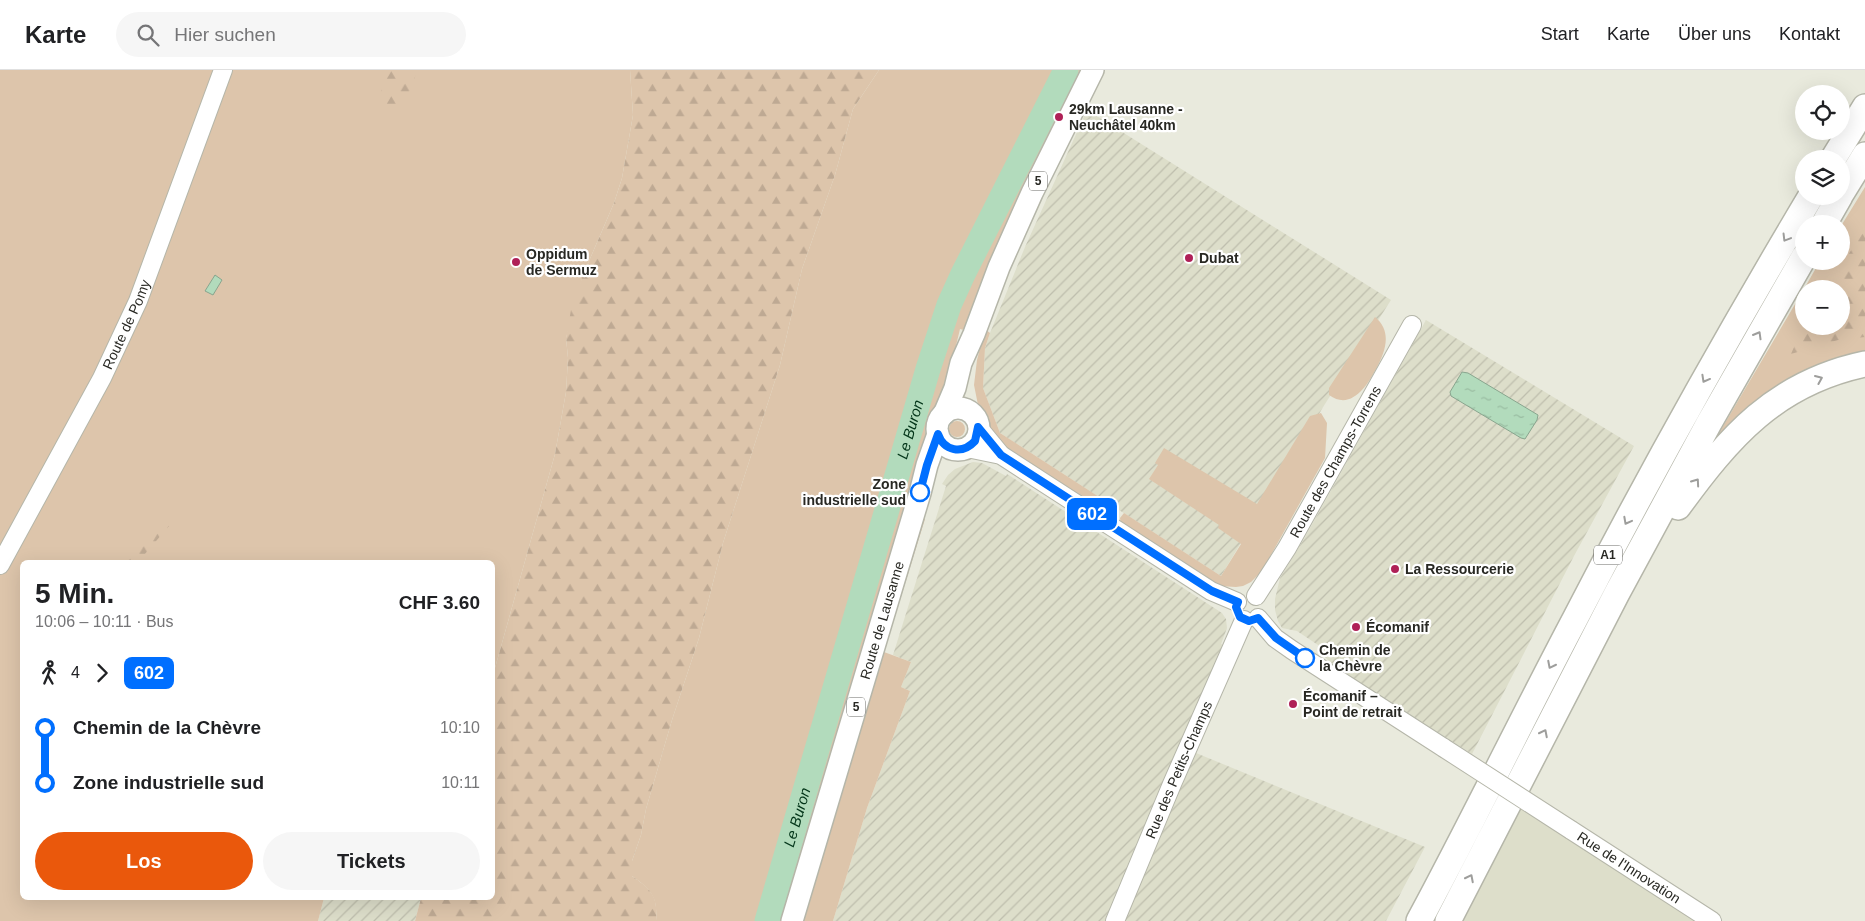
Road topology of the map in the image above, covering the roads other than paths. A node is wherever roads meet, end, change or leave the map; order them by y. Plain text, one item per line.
1 (224, 70) edge
2 (1093, 70) edge
3 (1865, 107) edge
4 (1839, 150) edge
5 (1865, 155) edge
6 (1850, 180) edge
7 (1806, 205) edge
8 (1797, 270) edge
9 (1412, 325) dead end
10 (974, 334) junction
11 (1865, 364) edge
12 (976, 422) junction
13 (941, 424) junction
14 (962, 449) junction
15 (1001, 455) junction
16 (920, 492) junction
17 (0, 565) edge
18 (1617, 593) junction
19 (1256, 596) junction
20 (1238, 602) junction
21 (1251, 619) junction
22 (792, 921) edge
23 (1115, 921) edge
24 (1420, 921) edge
25 (1448, 921) edge
26 (1712, 921) edge

1 - 17 street, Route de Pomy
2 - 10 main road, Route de Lausanne / 5
3 - 4 highway
5 - 6 highway
7 -> 24 highway, A1
18 -> 8 highway, A1
9 - 19 street, Route des Champs-Torrens
10 - 12 main road, Route de Lausanne / 5
10 - 13 main road, Route de Lausanne / 5
18 -> 11 highway
12 - 13 main road
12 - 14 main road
12 - 15 street
13 - 14 main road
13 - 16 main road, Route de Lausanne / 5
14 - 15 street
14 - 16 main road, Route de Lausanne / 5
15 - 20 street
16 - 22 main road, Route de Lausanne / 5
25 -> 18 highway, A1
19 - 20 street
19 - 21 street
20 - 21 street
21 - 23 street, Rue des Petits-Champs
21 - 26 street, Rue de l'Innovation, bridge

